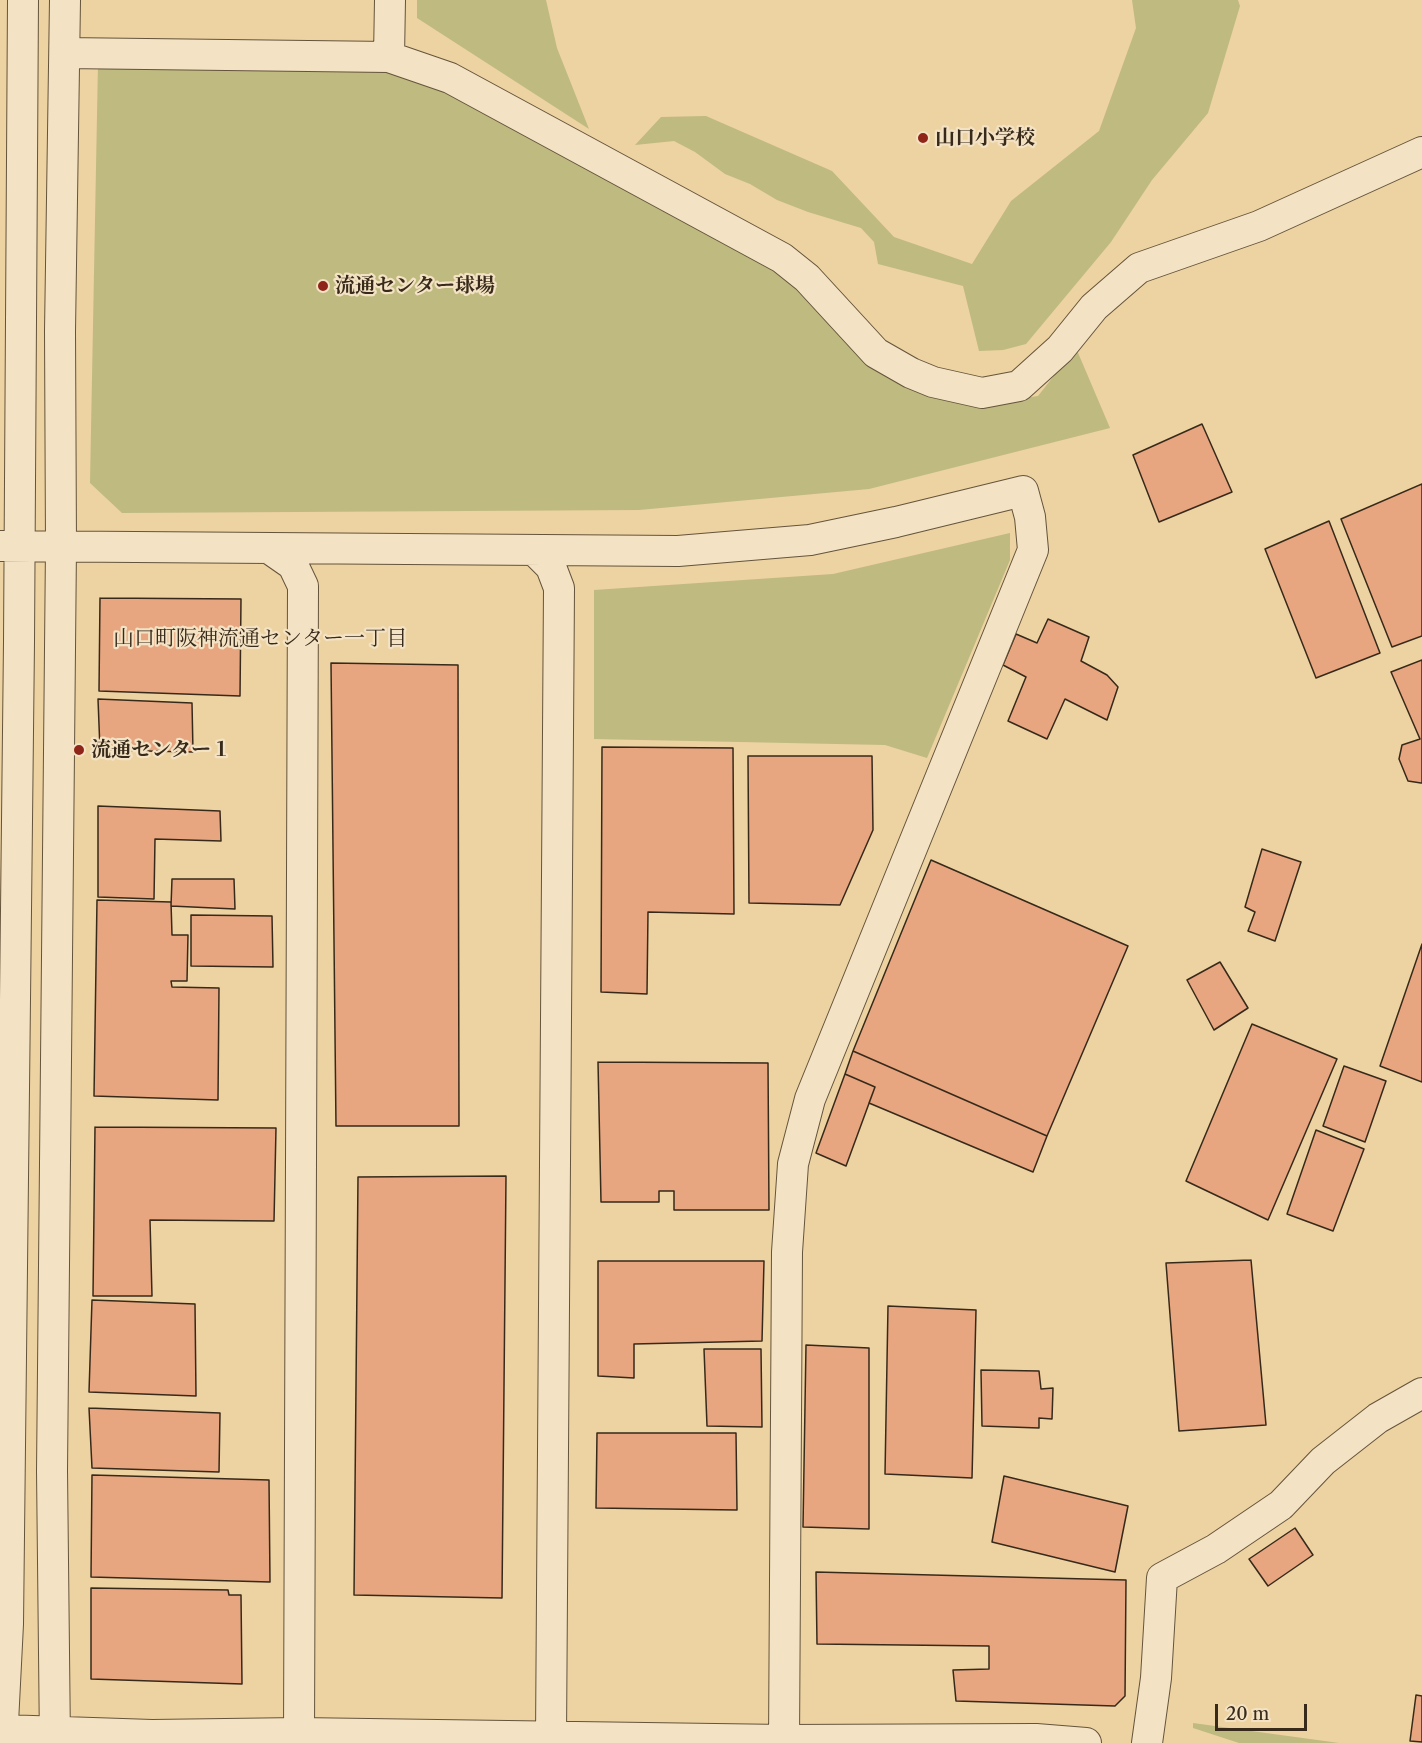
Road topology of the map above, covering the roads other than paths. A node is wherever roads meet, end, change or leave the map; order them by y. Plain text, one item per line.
1 (23, 0) edge
2 (65, 0) edge
3 (390, 0) edge
4 (65, 53) junction
5 (389, 57) junction
6 (1422, 152) edge
7 (10, 328) edge
8 (60, 331) junction
9 (10, 546) edge
10 (61, 546) junction
11 (270, 549) junction
12 (534, 550) junction
13 (7, 1179) edge
14 (54, 1180) junction
15 (1422, 1394) edge
16 (299, 1733) junction
17 (1, 1734) edge
18 (54, 1737) edge
19 (551, 1737) junction
20 (784, 1741) edge
21 (1086, 1743) edge
22 (1147, 1743) edge

1 - 7 street
2 - 4 street
3 - 5 street
4 - 5 street
4 - 8 street
5 - 6 street
7 - 8 street
7 - 9 street
8 - 10 street
9 - 10 street
9 - 13 street
10 - 11 street
10 - 14 street
11 - 12 street
11 - 16 street
12 - 19 street
12 - 20 street
13 - 14 street
13 - 17 street
14 - 18 street
15 - 22 street
16 - 18 street
16 - 19 street
17 - 18 street
19 - 20 street
20 - 21 street

